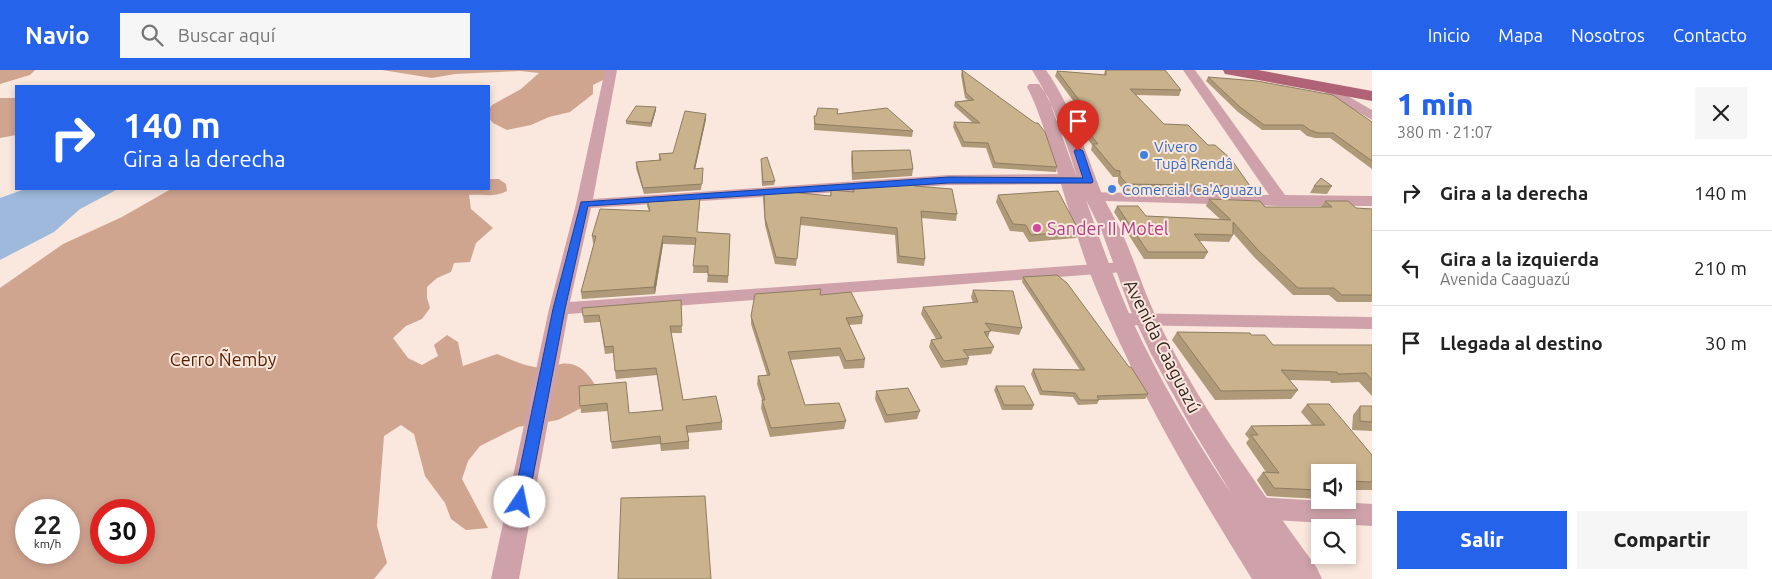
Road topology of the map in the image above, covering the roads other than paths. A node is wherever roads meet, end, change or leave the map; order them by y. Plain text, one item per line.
1 (611, 70) edge
2 (1024, 70) edge
3 (1039, 70) edge
4 (1189, 70) edge
5 (1231, 70) edge
6 (1325, 87) junction
7 (1372, 96) edge
8 (1372, 116) edge
9 (1081, 189) junction
10 (1280, 201) junction
11 (1372, 201) edge
12 (584, 204) junction
13 (1124, 267) junction
14 (1099, 268) junction
15 (559, 309) junction
16 (1120, 319) junction
17 (1146, 320) junction
18 (1372, 323) edge
19 (1257, 508) junction
20 (1372, 515) edge
21 (505, 579) edge
22 (1270, 579) edge
23 (1305, 579) edge

1 - 12 street
2 - 9 street, Avenida Caaguazú
3 - 9 street, Avenida Caaguazú
4 - 10 street
5 - 6 main road
6 - 7 main road
6 - 8 street
9 - 10 street
9 - 12 street
9 - 13 street, Avenida Caaguazú
9 - 14 street, Avenida Caaguazú
10 - 11 street
12 - 15 street
13 - 14 street
13 - 17 street, Avenida Caaguazú
14 - 15 street
14 - 16 street, Avenida Caaguazú
15 - 21 street
16 - 17 street
16 - 22 street, Avenida Caaguazú
17 - 18 street
17 - 19 street, Avenida Caaguazú
19 - 20 street
19 - 23 street, Avenida Caaguazú

